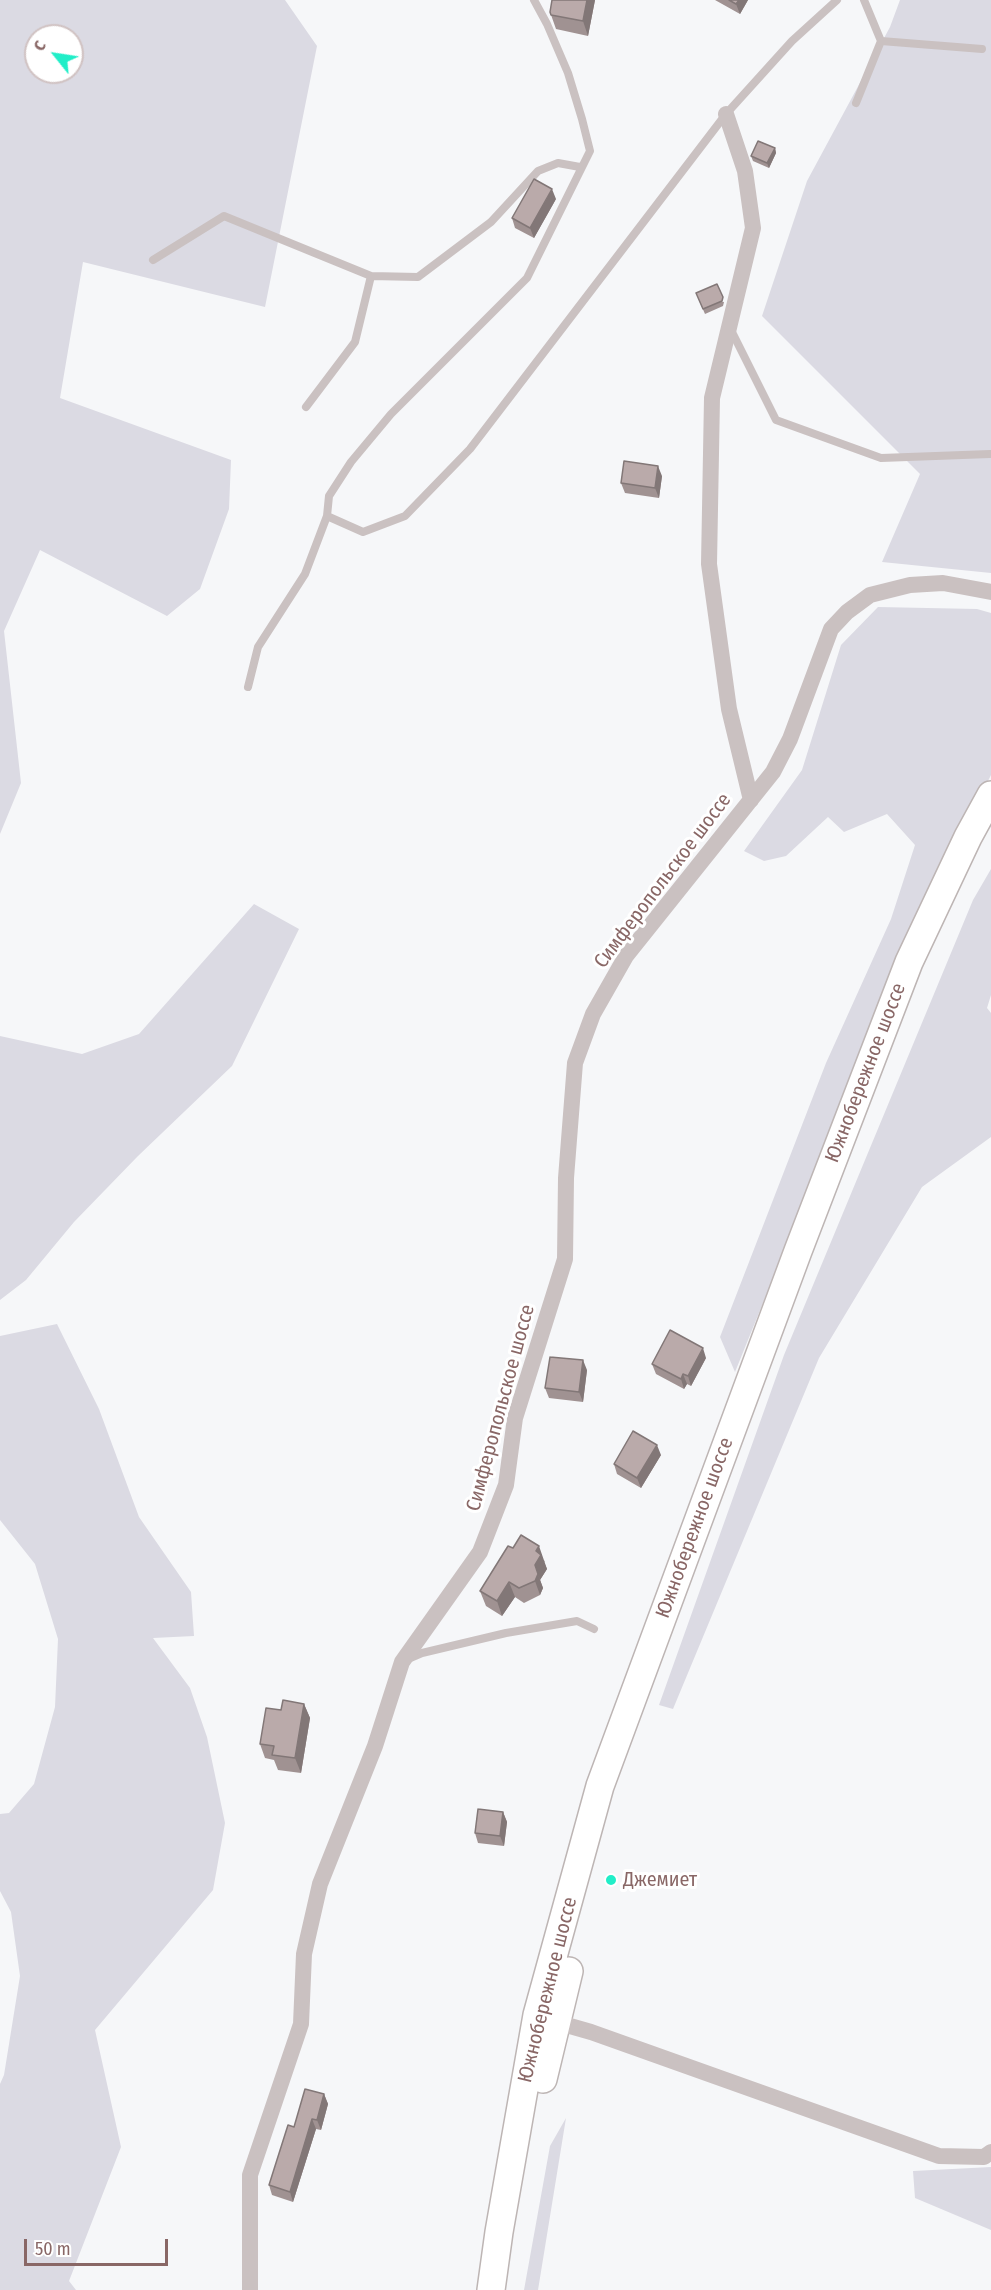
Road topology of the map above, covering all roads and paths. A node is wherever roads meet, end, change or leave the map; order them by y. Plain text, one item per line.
1 (534, 0) edge
2 (837, 0) edge
3 (864, 0) edge
4 (881, 41) junction
5 (982, 49) dead end
6 (856, 103) dead end
7 (726, 114) junction
8 (580, 167) junction
9 (153, 260) dead end
10 (371, 276) junction
11 (729, 327) junction
12 (306, 408) dead end
13 (990, 454) edge
14 (327, 516) junction
15 (991, 592) edge
16 (248, 687) dead end
17 (991, 795) edge
18 (751, 800) junction
19 (991, 827) edge
20 (594, 1629) dead end
21 (402, 1662) junction
22 (557, 1948) junction
23 (555, 2022) junction
24 (536, 2071) junction
25 (991, 2152) edge
26 (250, 2290) edge
27 (491, 2290) edge
28 (506, 2290) edge

1 - 8 lane
2 - 7 lane
3 - 4 lane
4 - 5 lane
4 - 6 lane
7 - 11 street
7 - 14 lane
8 - 10 lane
8 - 14 lane
9 - 10 lane
10 - 12 lane
11 - 13 lane
11 - 18 street
14 - 16 lane
15 - 18 street, Симферопольское шоссе
17 - 22 highway, Южнобережное шоссе
18 - 21 street, Симферопольское шоссе
19 - 23 highway, Южнобережное шоссе
20 - 21 lane
21 - 26 street, Симферопольское шоссе
22 - 23 highway
22 - 24 highway, Южнобережное шоссе
23 - 24 highway, Южнобережное шоссе
23 - 25 street
24 - 27 highway, Южнобережное шоссе
24 - 28 highway, Южнобережное шоссе

